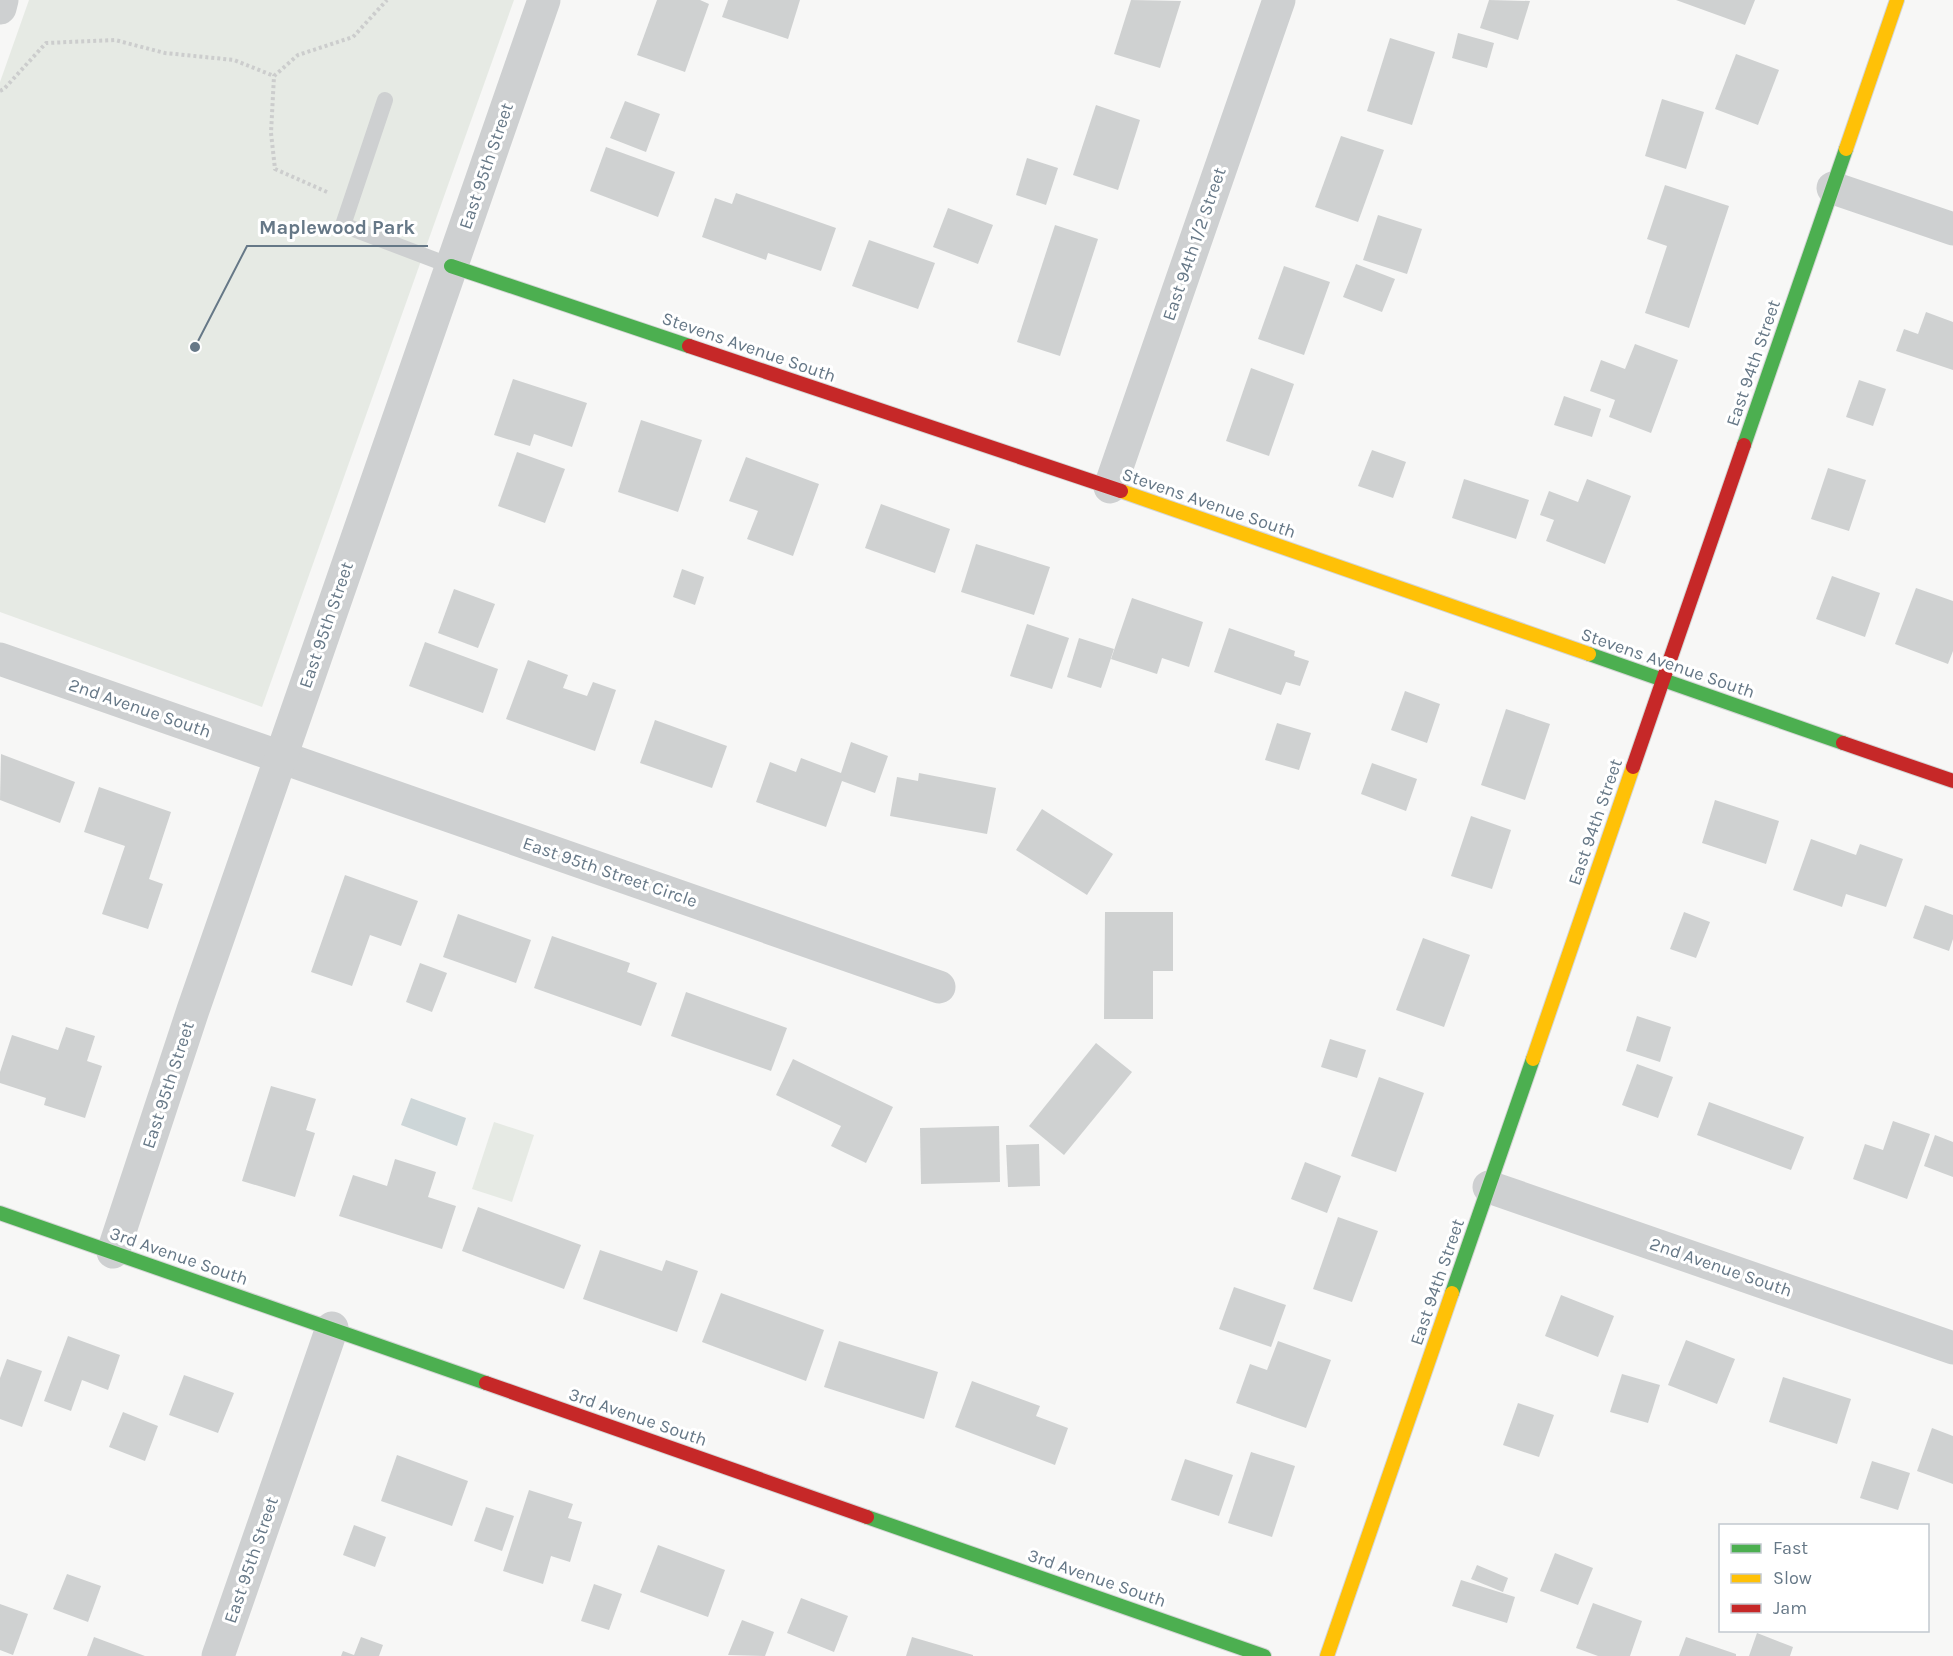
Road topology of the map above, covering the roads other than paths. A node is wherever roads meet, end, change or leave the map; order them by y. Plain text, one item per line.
1 (2, 0) edge
2 (544, 0) edge
3 (1279, 0) edge
4 (1897, 0) edge
5 (0, 8) edge
6 (385, 100) dead end
7 (1833, 188) junction
8 (1953, 229) edge
9 (451, 266) junction
10 (1110, 488) junction
11 (0, 659) edge
12 (1663, 680) junction
13 (280, 757) junction
14 (1953, 781) edge
15 (939, 987) dead end
16 (1489, 1187) junction
17 (0, 1213) edge
18 (112, 1252) junction
19 (332, 1328) junction
20 (1953, 1348) edge
21 (218, 1656) edge
22 (1264, 1656) edge
23 (1327, 1656) edge

1 - 5 street
2 - 9 street, East 95th Street
3 - 10 street, East 94th 1/2 Street
4 - 7 street, East 94th Street
6 - 9 lane
7 - 8 street
7 - 12 street, East 94th Street
9 - 10 street, Stevens Avenue South
9 - 13 street, East 95th Street
10 - 12 street, Stevens Avenue South
11 - 13 street, 2nd Avenue South
12 - 14 street, Stevens Avenue South
12 - 16 street, East 94th Street
13 - 15 street, East 95th Street Circle
13 - 18 street, East 95th Street
16 - 20 street, 2nd Avenue South
16 - 23 street, East 94th Street
17 - 18 street, 3rd Avenue South
18 - 19 street, 3rd Avenue South
19 - 21 street, East 95th Street
19 - 22 street, 3rd Avenue South

